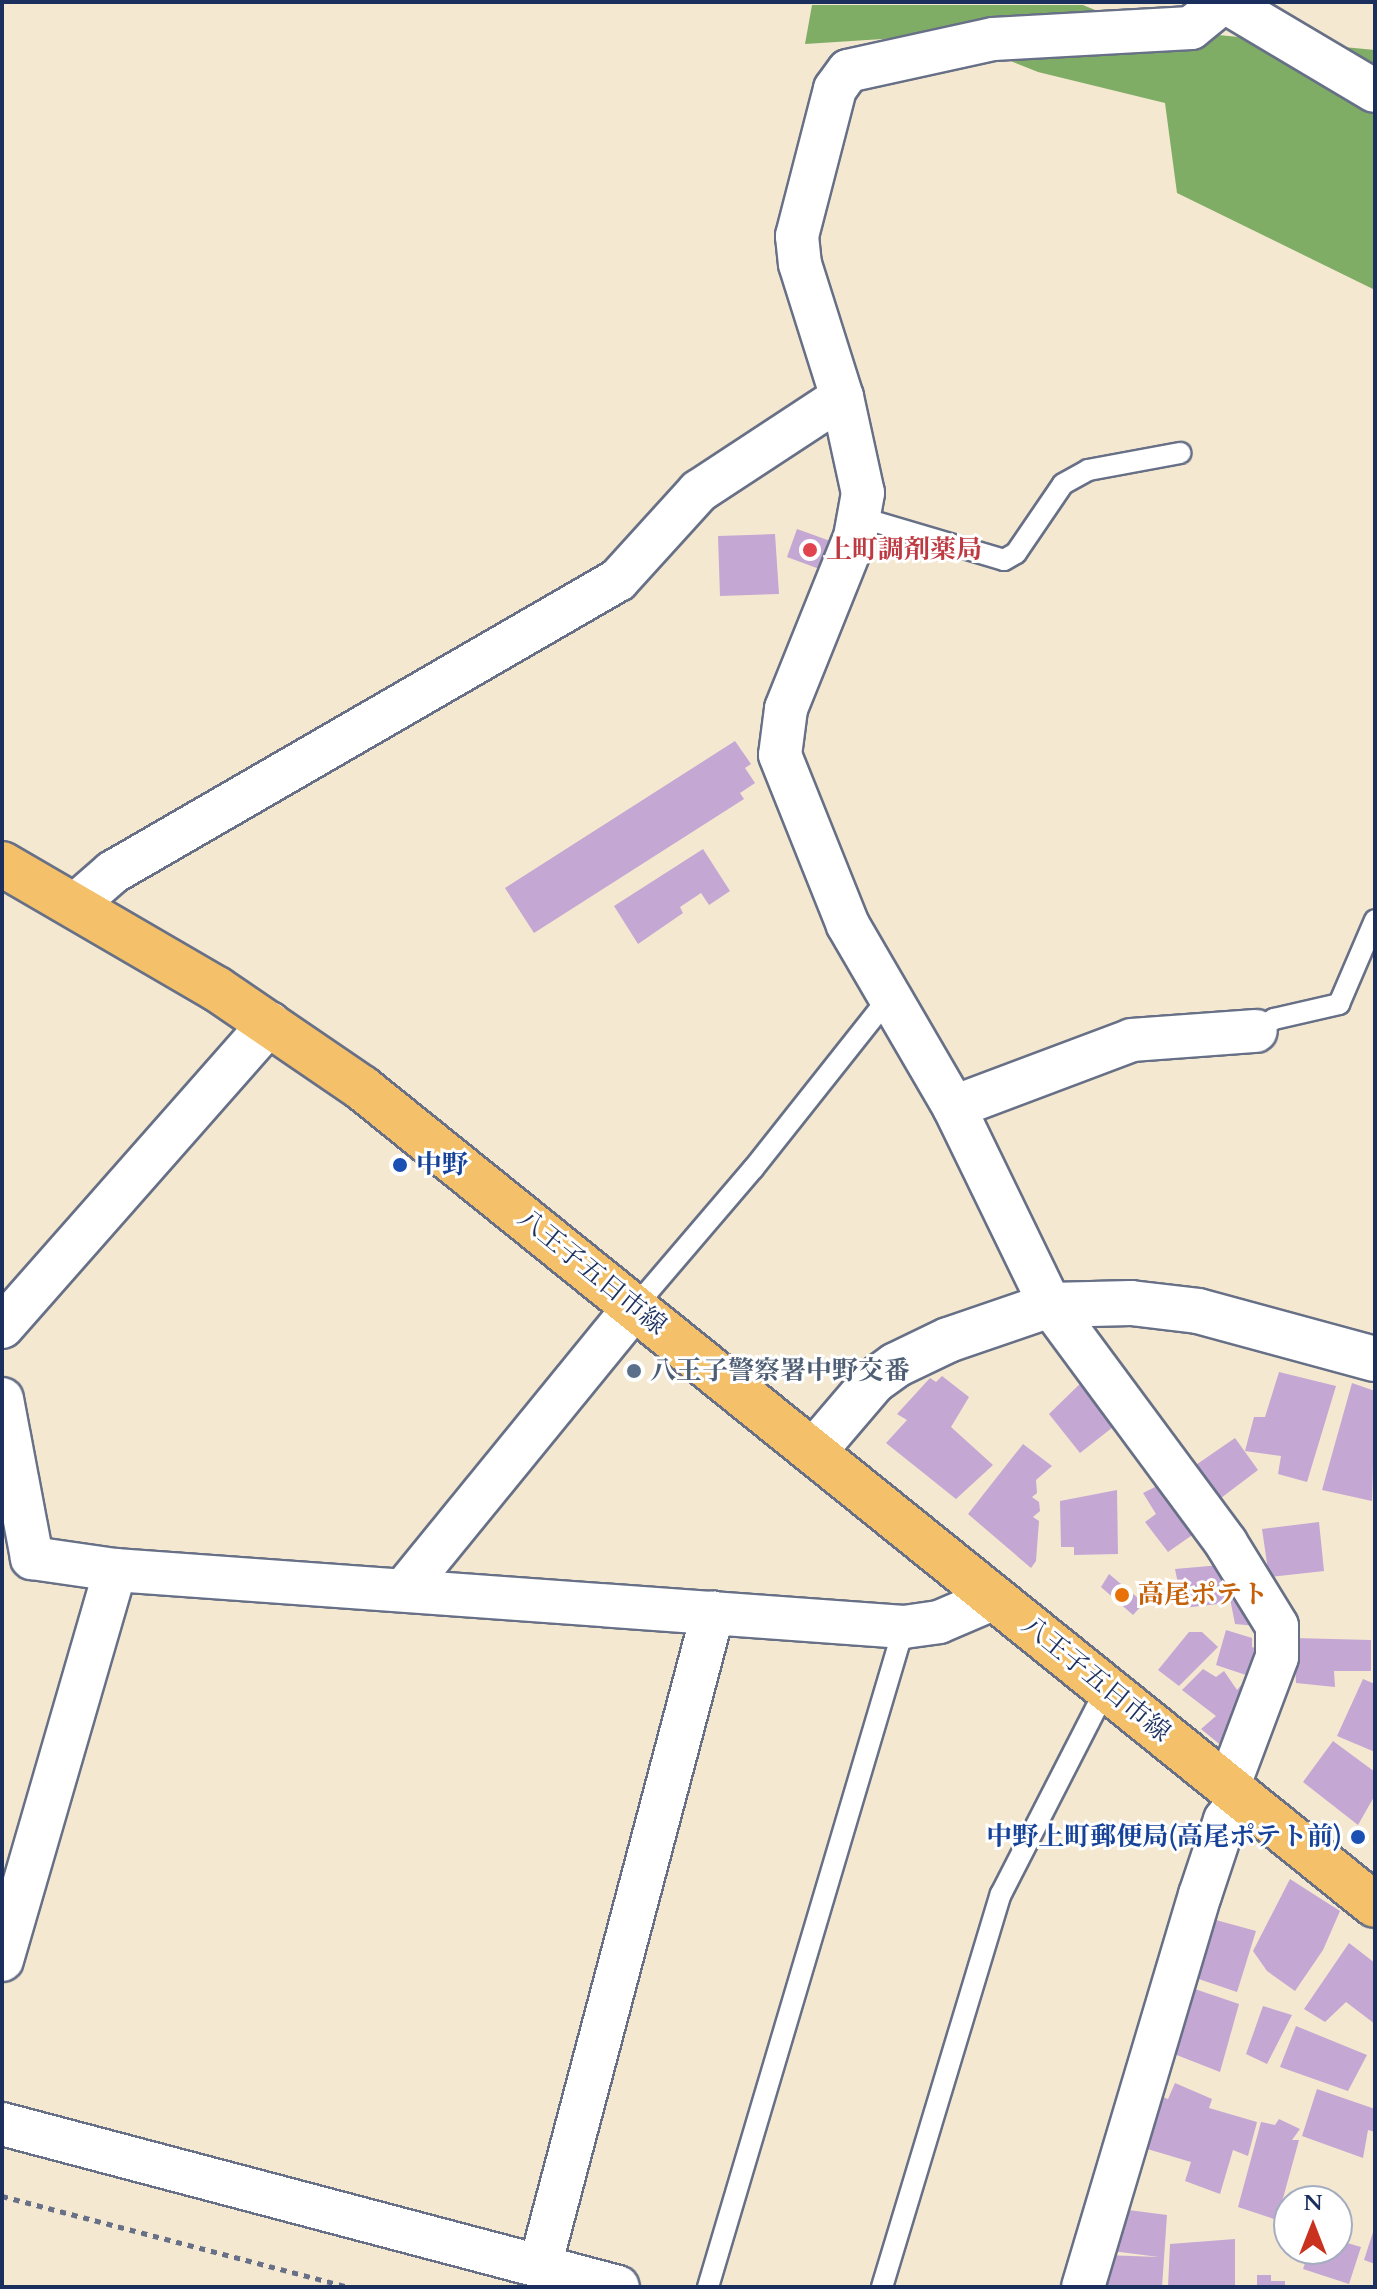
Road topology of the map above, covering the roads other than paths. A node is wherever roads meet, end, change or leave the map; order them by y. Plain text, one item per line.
1 (1224, 2) edge
2 (1375, 91) edge
3 (842, 397) junction
4 (1180, 453) dead end
5 (859, 517) junction
6 (2, 864) edge
7 (75, 905) junction
8 (1375, 920) edge
9 (890, 996) junction
10 (270, 1023) junction
11 (1256, 1031) joint
12 (954, 1107) junction
13 (1050, 1305) junction
14 (635, 1307) junction
15 (2, 1327) edge
16 (1375, 1359) edge
17 (2, 1399) edge
18 (815, 1450) junction
19 (115, 1570) junction
20 (404, 1590) junction
21 (995, 1598) junction
22 (713, 1612) junction
23 (904, 1627) junction
24 (1106, 1689) junction
25 (1236, 1791) junction
26 (1375, 1905) edge
27 (2, 1960) edge
28 (2, 2124) edge
29 (540, 2266) junction
30 (618, 2287) edge
31 (708, 2287) edge
32 (882, 2287) edge
33 (1083, 2287) edge

1 - 2 street
1 - 3 street
3 - 5 street
3 - 7 street
4 - 5 lane
5 - 9 street
6 - 7 main road, 八王子五日市線
7 - 10 main road, 八王子五日市線
8 - 11 lane
9 - 12 street
9 - 14 lane
10 - 14 main road, 八王子五日市線
10 - 15 street
11 - 12 street
12 - 13 street
13 - 16 street
13 - 18 street
13 - 25 street
14 - 18 main road, 八王子五日市線
14 - 20 street
17 - 19 street
18 - 21 main road, 八王子五日市線
19 - 20 street
19 - 27 street
20 - 22 street
21 - 23 street
21 - 24 main road, 八王子五日市線
22 - 23 street
22 - 29 street
23 - 31 lane
24 - 25 main road, 八王子五日市線
24 - 32 lane
25 - 26 main road, 八王子五日市線
25 - 33 street
28 - 29 street
29 - 30 street

